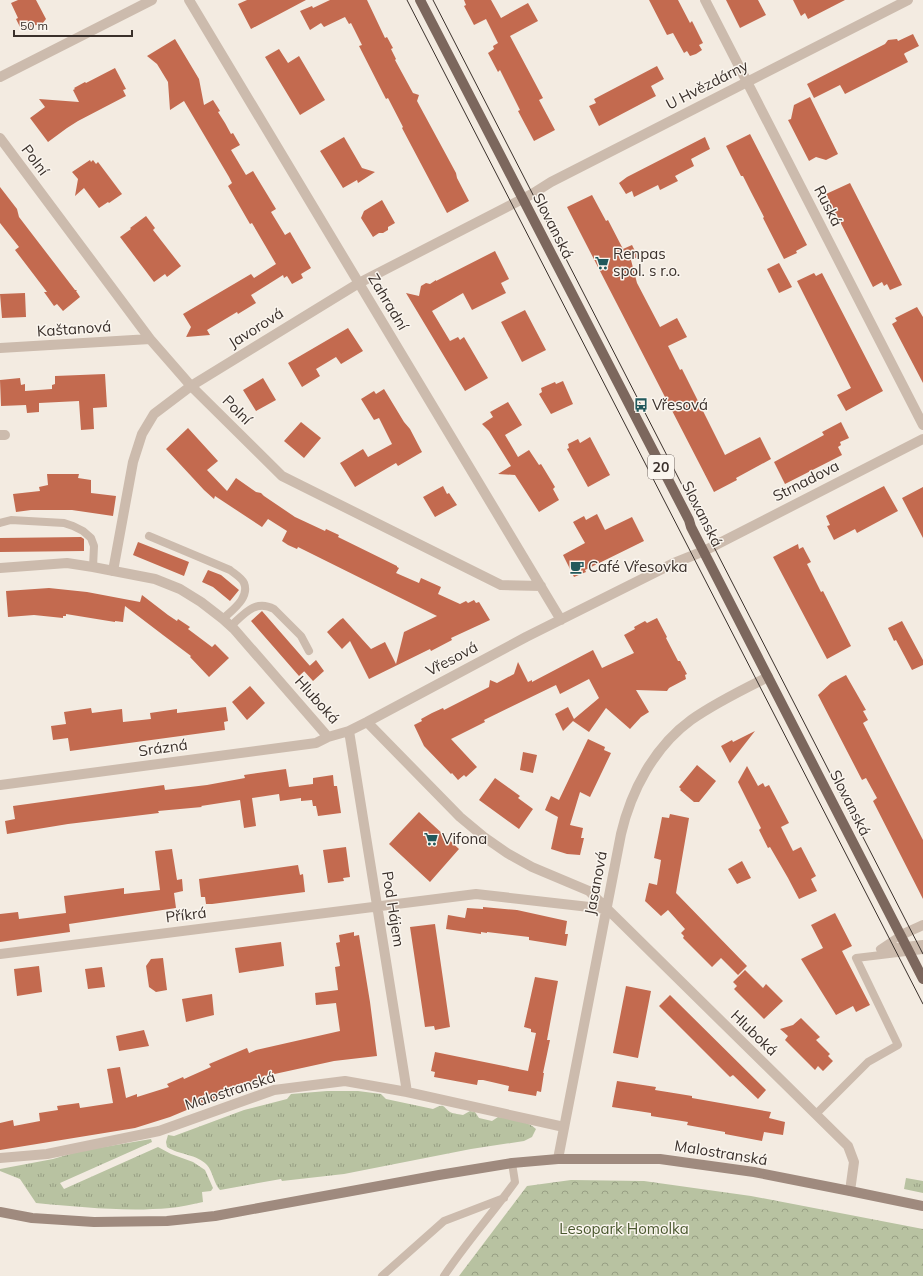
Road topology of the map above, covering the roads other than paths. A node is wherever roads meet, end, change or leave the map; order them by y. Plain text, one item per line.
1 (152, 0) edge
2 (189, 0) edge
3 (420, 0) edge
4 (705, 0) edge
5 (908, 0) edge
6 (0, 77) edge
7 (748, 81) junction
8 (0, 138) edge
9 (522, 198) junction
10 (359, 283) junction
11 (150, 339) junction
12 (0, 348) edge
13 (191, 386) junction
14 (923, 425) edge
15 (923, 439) edge
16 (0, 523) edge
17 (149, 536) dead end
18 (704, 551) junction
19 (93, 567) junction
20 (0, 568) edge
21 (113, 571) junction
22 (541, 586) junction
23 (561, 620) junction
24 (227, 622) junction
25 (309, 651) dead end
26 (768, 677) junction
27 (367, 722) junction
28 (349, 731) junction
29 (328, 737) junction
30 (0, 785) edge
31 (377, 906) junction
32 (606, 909) junction
33 (923, 925) edge
34 (901, 936) junction
35 (923, 944) edge
36 (923, 950) edge
37 (0, 954) edge
38 (923, 979) edge
39 (407, 1092) junction
40 (816, 1114) junction
41 (564, 1127) junction
42 (0, 1158) edge
43 (558, 1159) junction
44 (512, 1163) junction
45 (850, 1191) junction
46 (504, 1198) junction
47 (923, 1206) edge
48 (0, 1212) edge
49 (382, 1276) edge
50 (444, 1276) edge

1 - 6 street
2 - 10 street, Zahradní
3 - 9 main road, Slovanská / 20
4 - 7 street, Ruská
5 - 7 street, U Hvězdárny
7 - 9 street, U Hvězdárny
7 - 14 street, Ruská
8 - 11 street, Polní
9 - 10 street, Javorová
9 - 18 main road, Slovanská / 20
10 - 13 street, Javorová
10 - 22 street, Zahradní
11 - 12 street, Kaštanová
11 - 13 street, Polní
13 - 21 street, Javorová
13 - 22 street, Polní
15 - 18 street, Strnadova
16 - 19 lane
17 - 24 lane
18 - 23 street, Vřesová
18 - 26 main road, Slovanská / 20
19 - 20 street, Hluboká
19 - 21 street, Hluboká
21 - 24 street, Hluboká
22 - 23 street, Zahradní
23 - 27 street, Vřesová
24 - 25 lane
24 - 29 street, Hluboká
26 - 32 street, Jasanová
26 - 34 main road, Slovanská / 20
27 - 28 street, Hluboká
27 - 32 street, Hluboká
28 - 29 street, Hluboká
28 - 31 street, Pod Hájem
29 - 30 street, Srázná
31 - 32 street
31 - 37 street, Příkrá
31 - 39 street, Pod Hájem
32 - 40 street, Hluboká
32 - 41 street, Jasanová
33 - 34 street
34 - 35 lane
34 - 38 main road, Slovanská / 20
36 - 40 lane
39 - 41 street, Malostranská
39 - 42 street, Malostranská
40 - 45 street, Hluboká
41 - 43 street, Jasanová
43 - 44 main road, Malostranská
43 - 45 main road, Malostranská
44 - 46 lane
44 - 48 main road, Malostranská
45 - 47 main road, Malostranská
46 - 49 lane
46 - 50 lane

